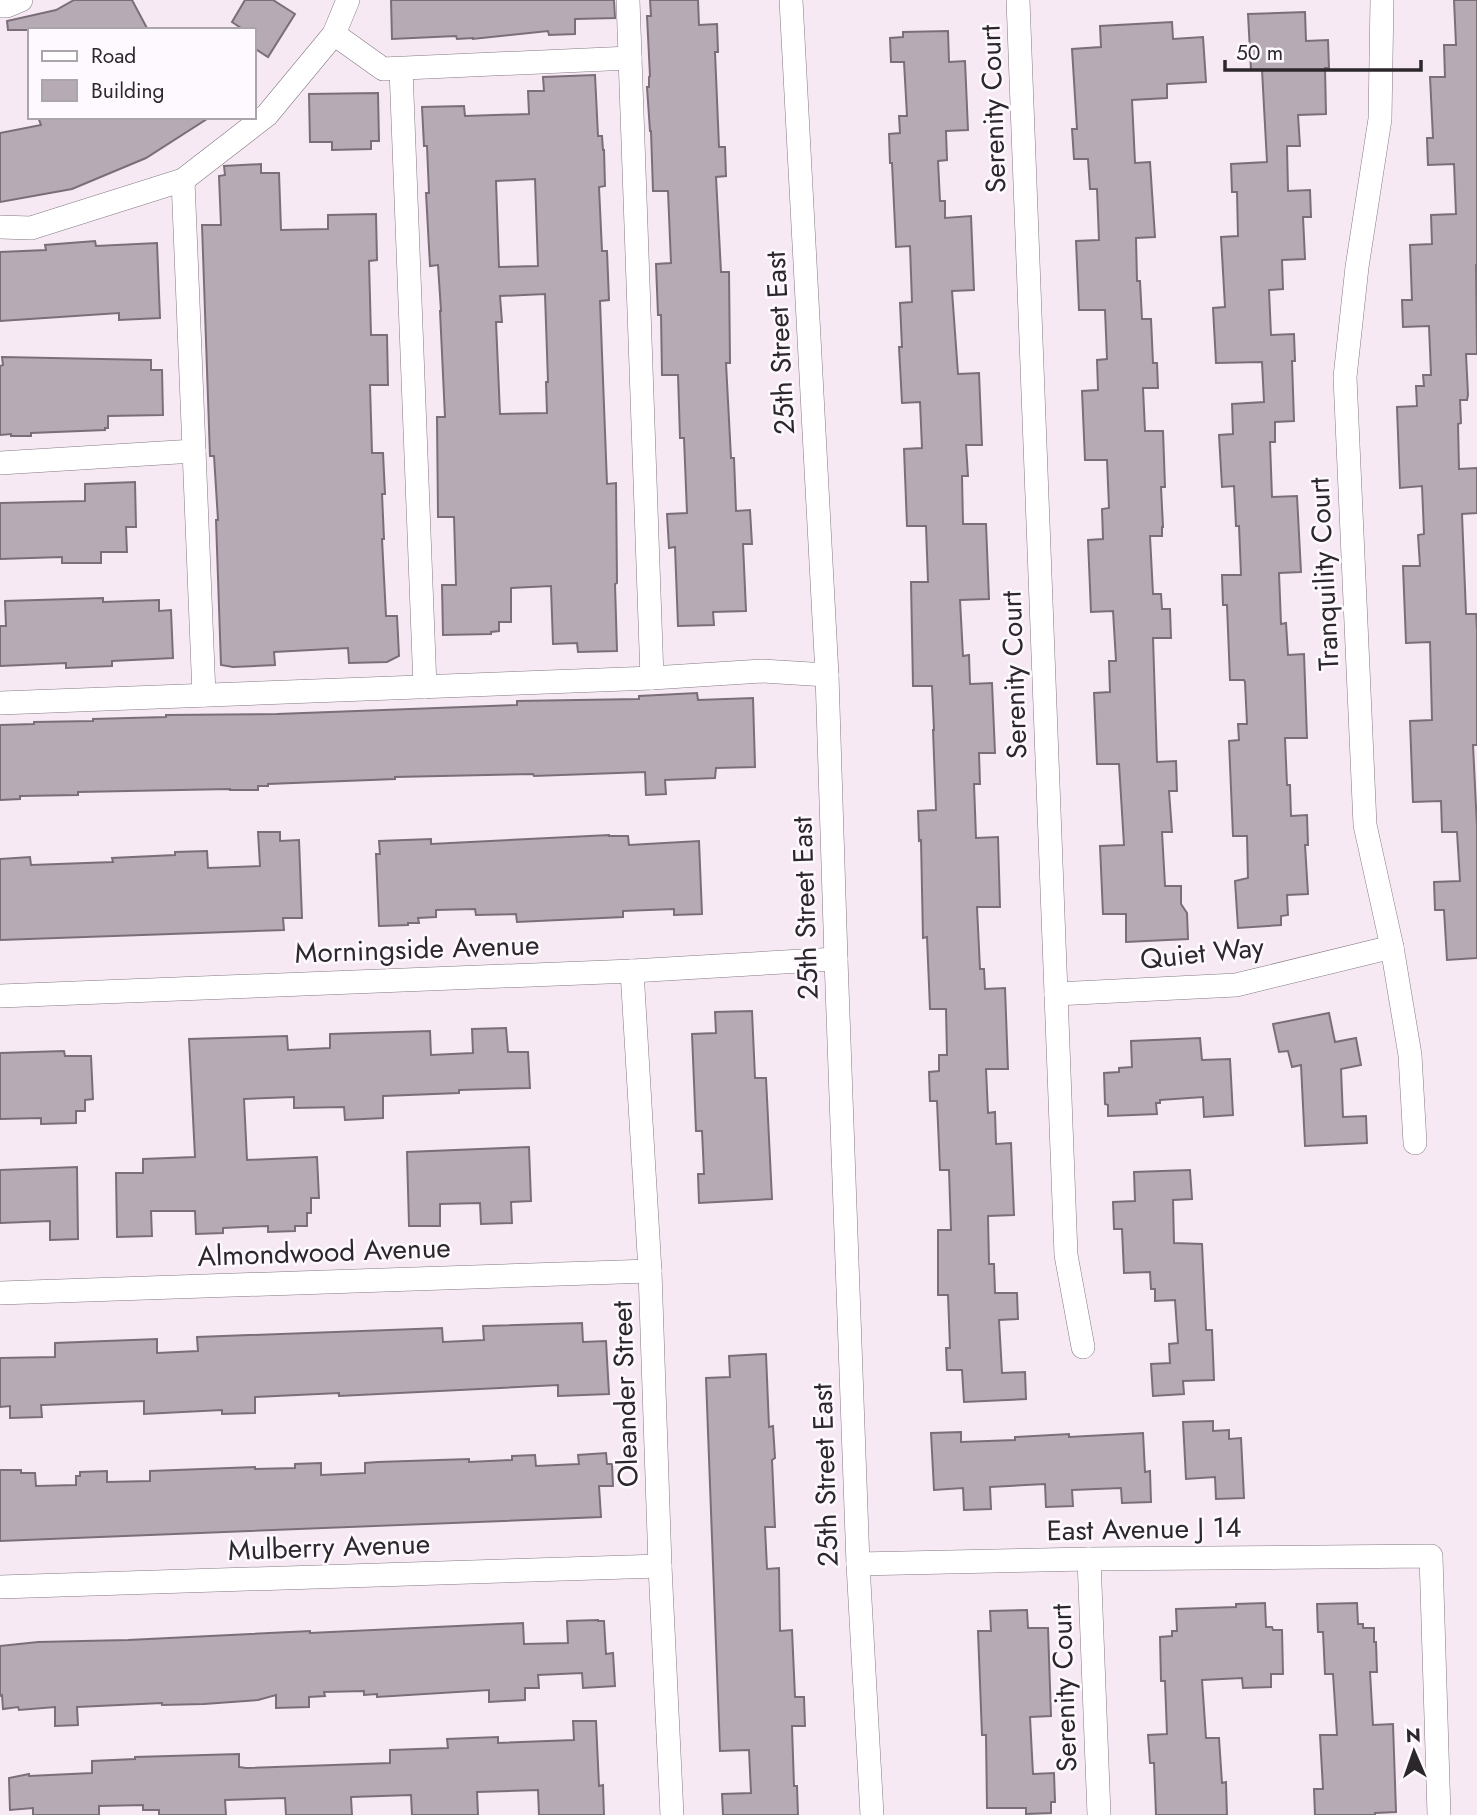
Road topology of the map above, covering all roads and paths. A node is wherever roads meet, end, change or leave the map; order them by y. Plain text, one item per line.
1 (21, 0) edge
2 (348, 0) edge
3 (628, 0) edge
4 (791, 0) edge
5 (1018, 0) edge
6 (1382, 0) edge
7 (0, 6) edge
8 (334, 34) junction
9 (630, 58) junction
10 (401, 69) junction
11 (183, 180) junction
12 (0, 228) edge
13 (194, 451) junction
14 (0, 464) edge
15 (827, 675) junction
16 (652, 678) junction
17 (425, 687) junction
18 (204, 695) junction
19 (0, 703) edge
20 (1392, 947) junction
21 (836, 959) junction
22 (632, 971) junction
23 (1056, 994) junction
24 (0, 996) edge
25 (1415, 1143) dead end
26 (650, 1271) junction
27 (0, 1293) edge
28 (1083, 1347) dead end
29 (1089, 1559) junction
30 (858, 1564) junction
31 (660, 1566) junction
32 (0, 1587) edge
33 (672, 1815) edge
34 (872, 1815) edge
35 (1099, 1815) edge
36 (1439, 1815) edge

1 - 7 street
2 - 8 street
3 - 9 street
4 - 15 street, 25th Street East
5 - 23 street, Serenity Court
6 - 20 street, Tranquility Court
8 - 10 street
8 - 11 street
9 - 10 street
9 - 16 street
10 - 17 street
11 - 12 street
11 - 13 street
13 - 14 street
13 - 18 street
15 - 16 street
15 - 21 street, 25th Street East
16 - 17 street
17 - 18 street
18 - 19 street
20 - 23 street, Quiet Way
20 - 25 street, Tranquility Court
21 - 22 street, Morningside Avenue
21 - 30 street, 25th Street East
22 - 24 street, Morningside Avenue
22 - 26 street, Oleander Street
23 - 28 street, Serenity Court
26 - 27 street, Almondwood Avenue
26 - 31 street, Oleander Street
29 - 30 street, East Avenue J 14
29 - 35 street, Serenity Court
29 - 36 street, East Avenue J 14
30 - 34 street, 25th Street East
31 - 32 street, Mulberry Avenue
31 - 33 street, Oleander Street

